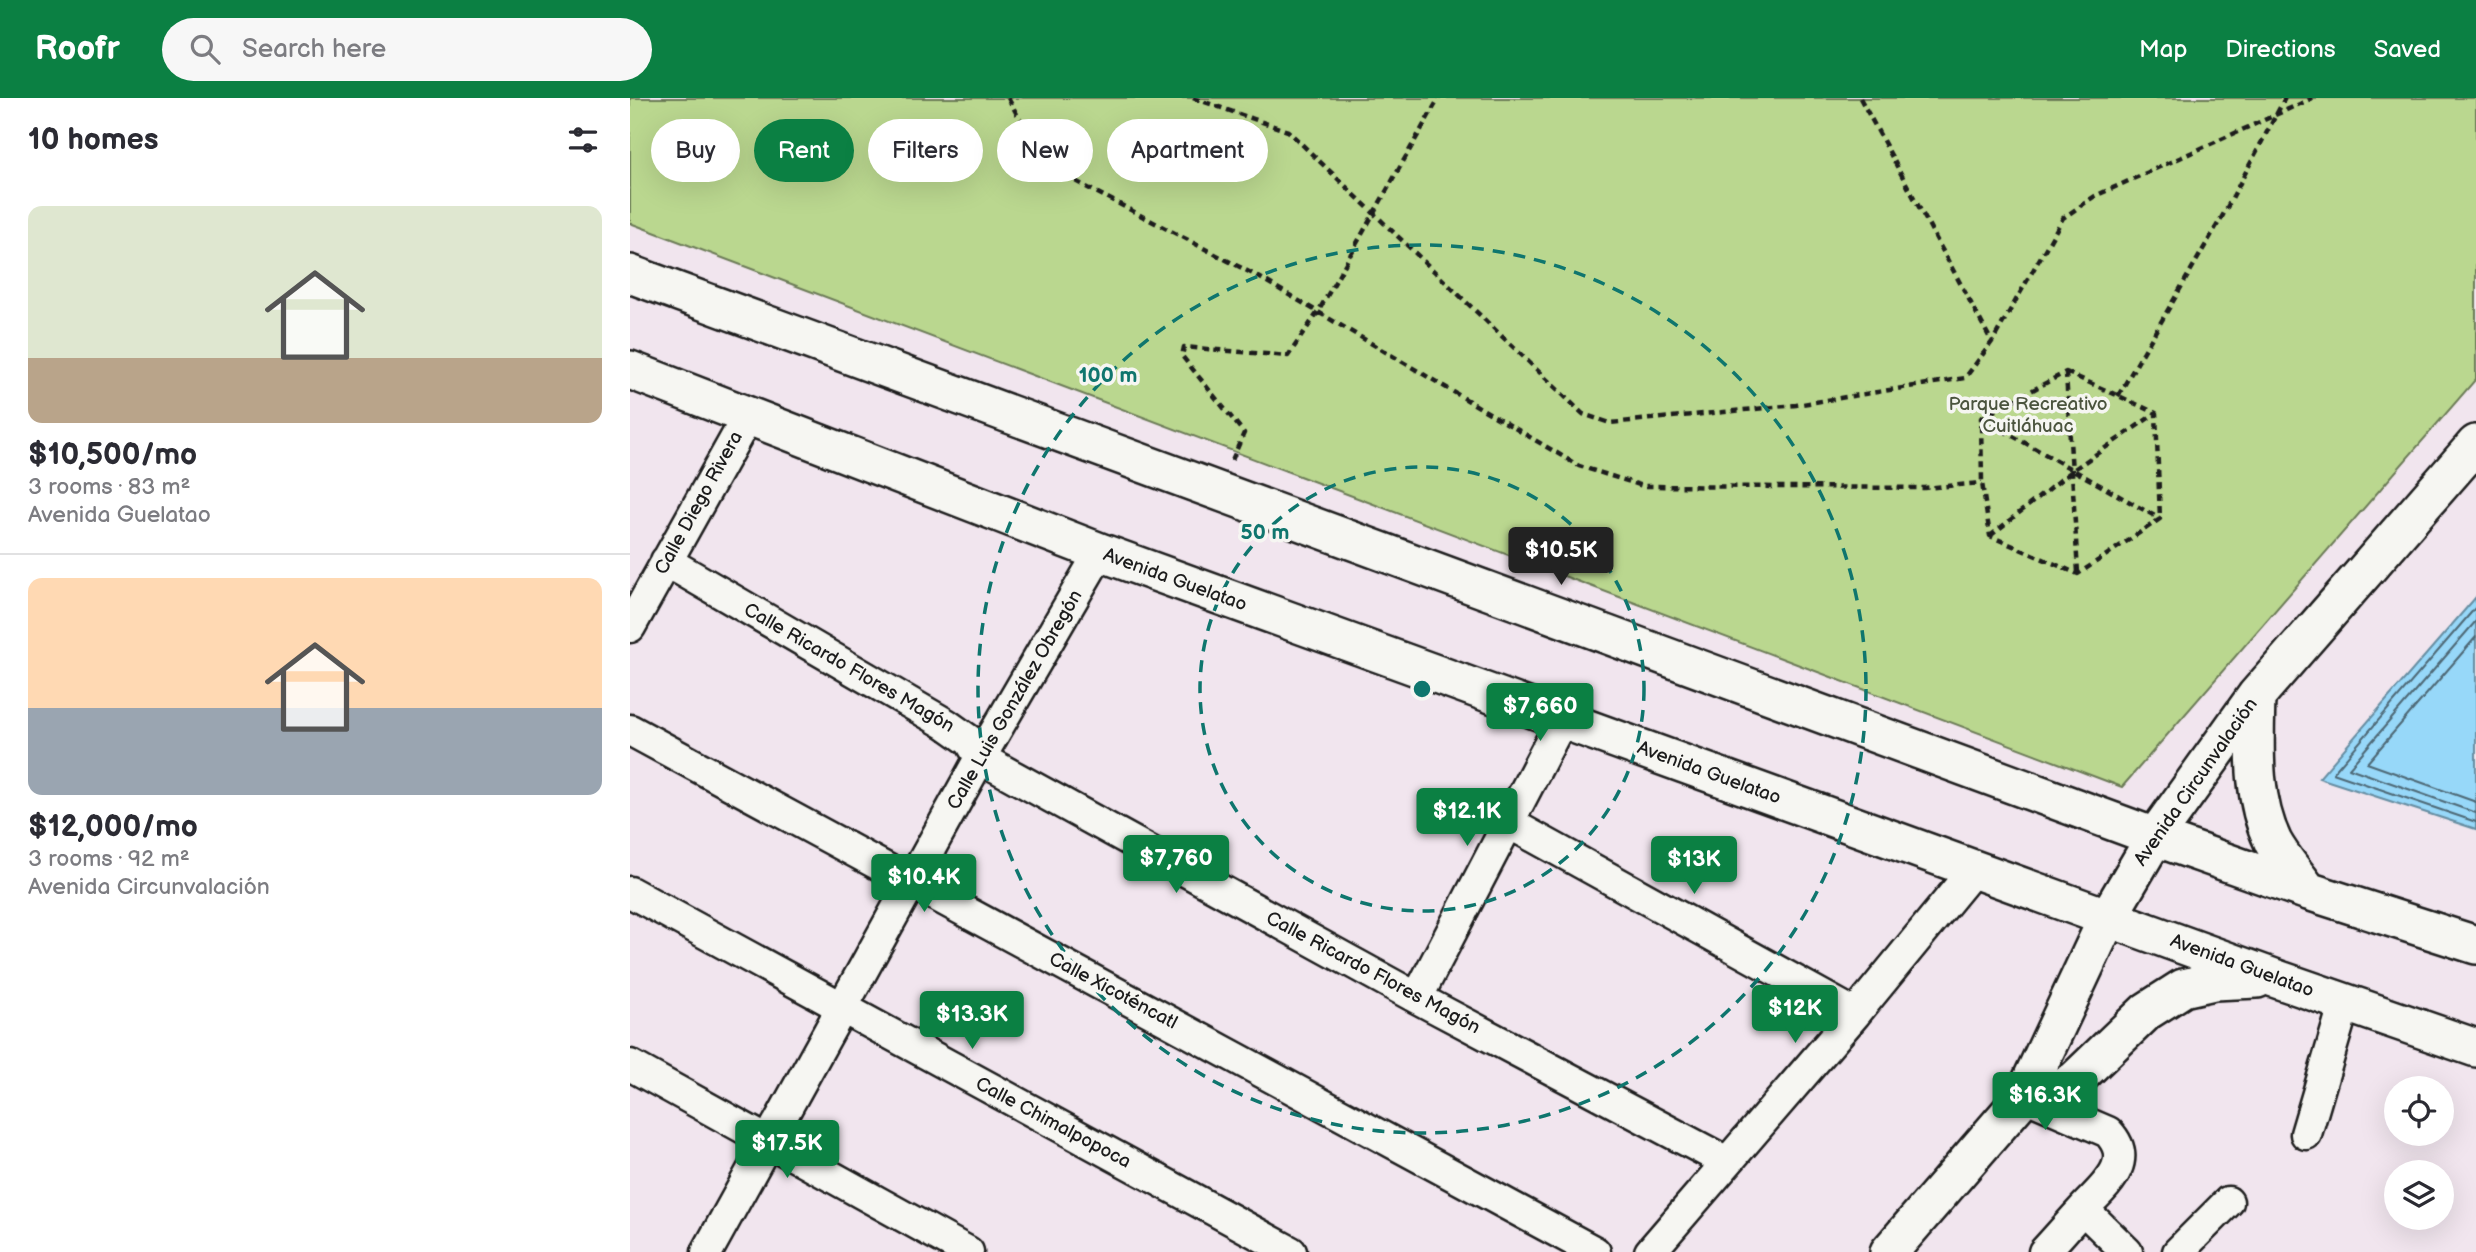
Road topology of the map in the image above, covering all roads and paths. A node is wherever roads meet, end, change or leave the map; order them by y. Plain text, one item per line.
1 (1008, 98) edge
2 (1194, 98) edge
3 (1439, 98) edge
4 (1860, 98) edge
5 (2285, 98) edge
6 (2313, 98) edge
7 (2274, 116) junction
8 (1372, 212) junction
9 (635, 281) edge
10 (1318, 312) junction
11 (1992, 342) junction
12 (630, 370) edge
13 (2066, 372) junction
14 (2118, 396) junction
15 (2156, 413) junction
16 (748, 416) junction
17 (1980, 418) junction
18 (2476, 444) edge
19 (2073, 470) junction
20 (1982, 483) junction
21 (1218, 491) junction
22 (2160, 519) junction
23 (1990, 536) junction
24 (1100, 552) junction
25 (666, 561) junction
26 (2078, 574) junction
27 (630, 627) edge
28 (2256, 696) junction
29 (1562, 720) junction
30 (630, 730) edge
31 (980, 758) junction
32 (1509, 823) junction
33 (2155, 837) junction
34 (1975, 868) junction
35 (912, 882) junction
36 (2308, 891) junction
37 (630, 892) edge
38 (2108, 917) junction
39 (2476, 945) edge
40 (2274, 978) junction
41 (1417, 998) junction
42 (2345, 1002) junction
43 (842, 1009) junction
44 (1855, 1014) junction
45 (2476, 1048) edge
46 (630, 1065) edge
47 (2024, 1096) junction
48 (2306, 1134) dead end
49 (770, 1142) junction
50 (1727, 1162) junction
51 (2228, 1202) dead end
52 (2083, 1209) junction
53 (707, 1252) edge
54 (968, 1252) edge
55 (1291, 1252) edge
56 (1595, 1252) edge
57 (1650, 1252) edge
58 (1889, 1252) edge
59 (2044, 1252) edge
60 (2127, 1252) edge
61 (2178, 1252) edge

1 - 10 path
2 - 8 path
3 - 8 path
4 - 11 path
5 - 7 path
6 - 7 path
7 - 11 path
7 - 14 path
8 - 10 path
8 - 11 path
9 - 21 main road
10 - 20 path
10 - 21 path
12 - 16 main road, Avenida Guelatao
13 - 14 path
13 - 17 path
13 - 19 path
14 - 15 path
15 - 19 path
15 - 22 path
16 - 24 main road, Avenida Guelatao
16 - 25 street, Calle Diego Rivera
17 - 19 path
17 - 20 path
18 - 28 main road, Avenida Circunvalación
19 - 22 path
19 - 23 path
19 - 26 path
20 - 23 path
21 - 33 main road
22 - 26 path
23 - 26 path
24 - 29 main road, Avenida Guelatao
24 - 31 street, Calle Luis González Obregón
25 - 27 street, Calle Diego Rivera
25 - 31 street, Calle Ricardo Flores Magón
28 - 33 main road, Avenida Circunvalación
28 - 36 main road
29 - 32 street
29 - 34 main road, Avenida Guelatao
30 - 35 street, Calle Xicoténcatl
31 - 35 street, Calle Luis González Obregón
31 - 41 street, Calle Ricardo Flores Magón
32 - 41 street
32 - 44 street
33 - 36 main road
33 - 38 main road, Avenida Circunvalación
34 - 38 main road, Avenida Guelatao
34 - 44 street
35 - 43 street, Calle Luis González Obregón
35 - 56 street, Calle Xicoténcatl
36 - 39 main road
37 - 43 street, Calle Chimalpopoca
38 - 40 main road, Avenida Guelatao
38 - 47 main road, Avenida Circunvalación
40 - 42 main road, Avenida Guelatao
40 - 47 main road
41 - 50 street, Calle Ricardo Flores Magón
42 - 45 main road, Avenida Guelatao
42 - 48 street
43 - 49 street, Calle Luis González Obregón
43 - 55 street, Calle Chimalpopoca
44 - 50 street
46 - 49 street
47 - 52 street
47 - 58 main road, Avenida Circunvalación
49 - 53 street, Calle Luis González Obregón
49 - 54 street
50 - 57 street
51 - 61 street
52 - 59 street
52 - 60 street

